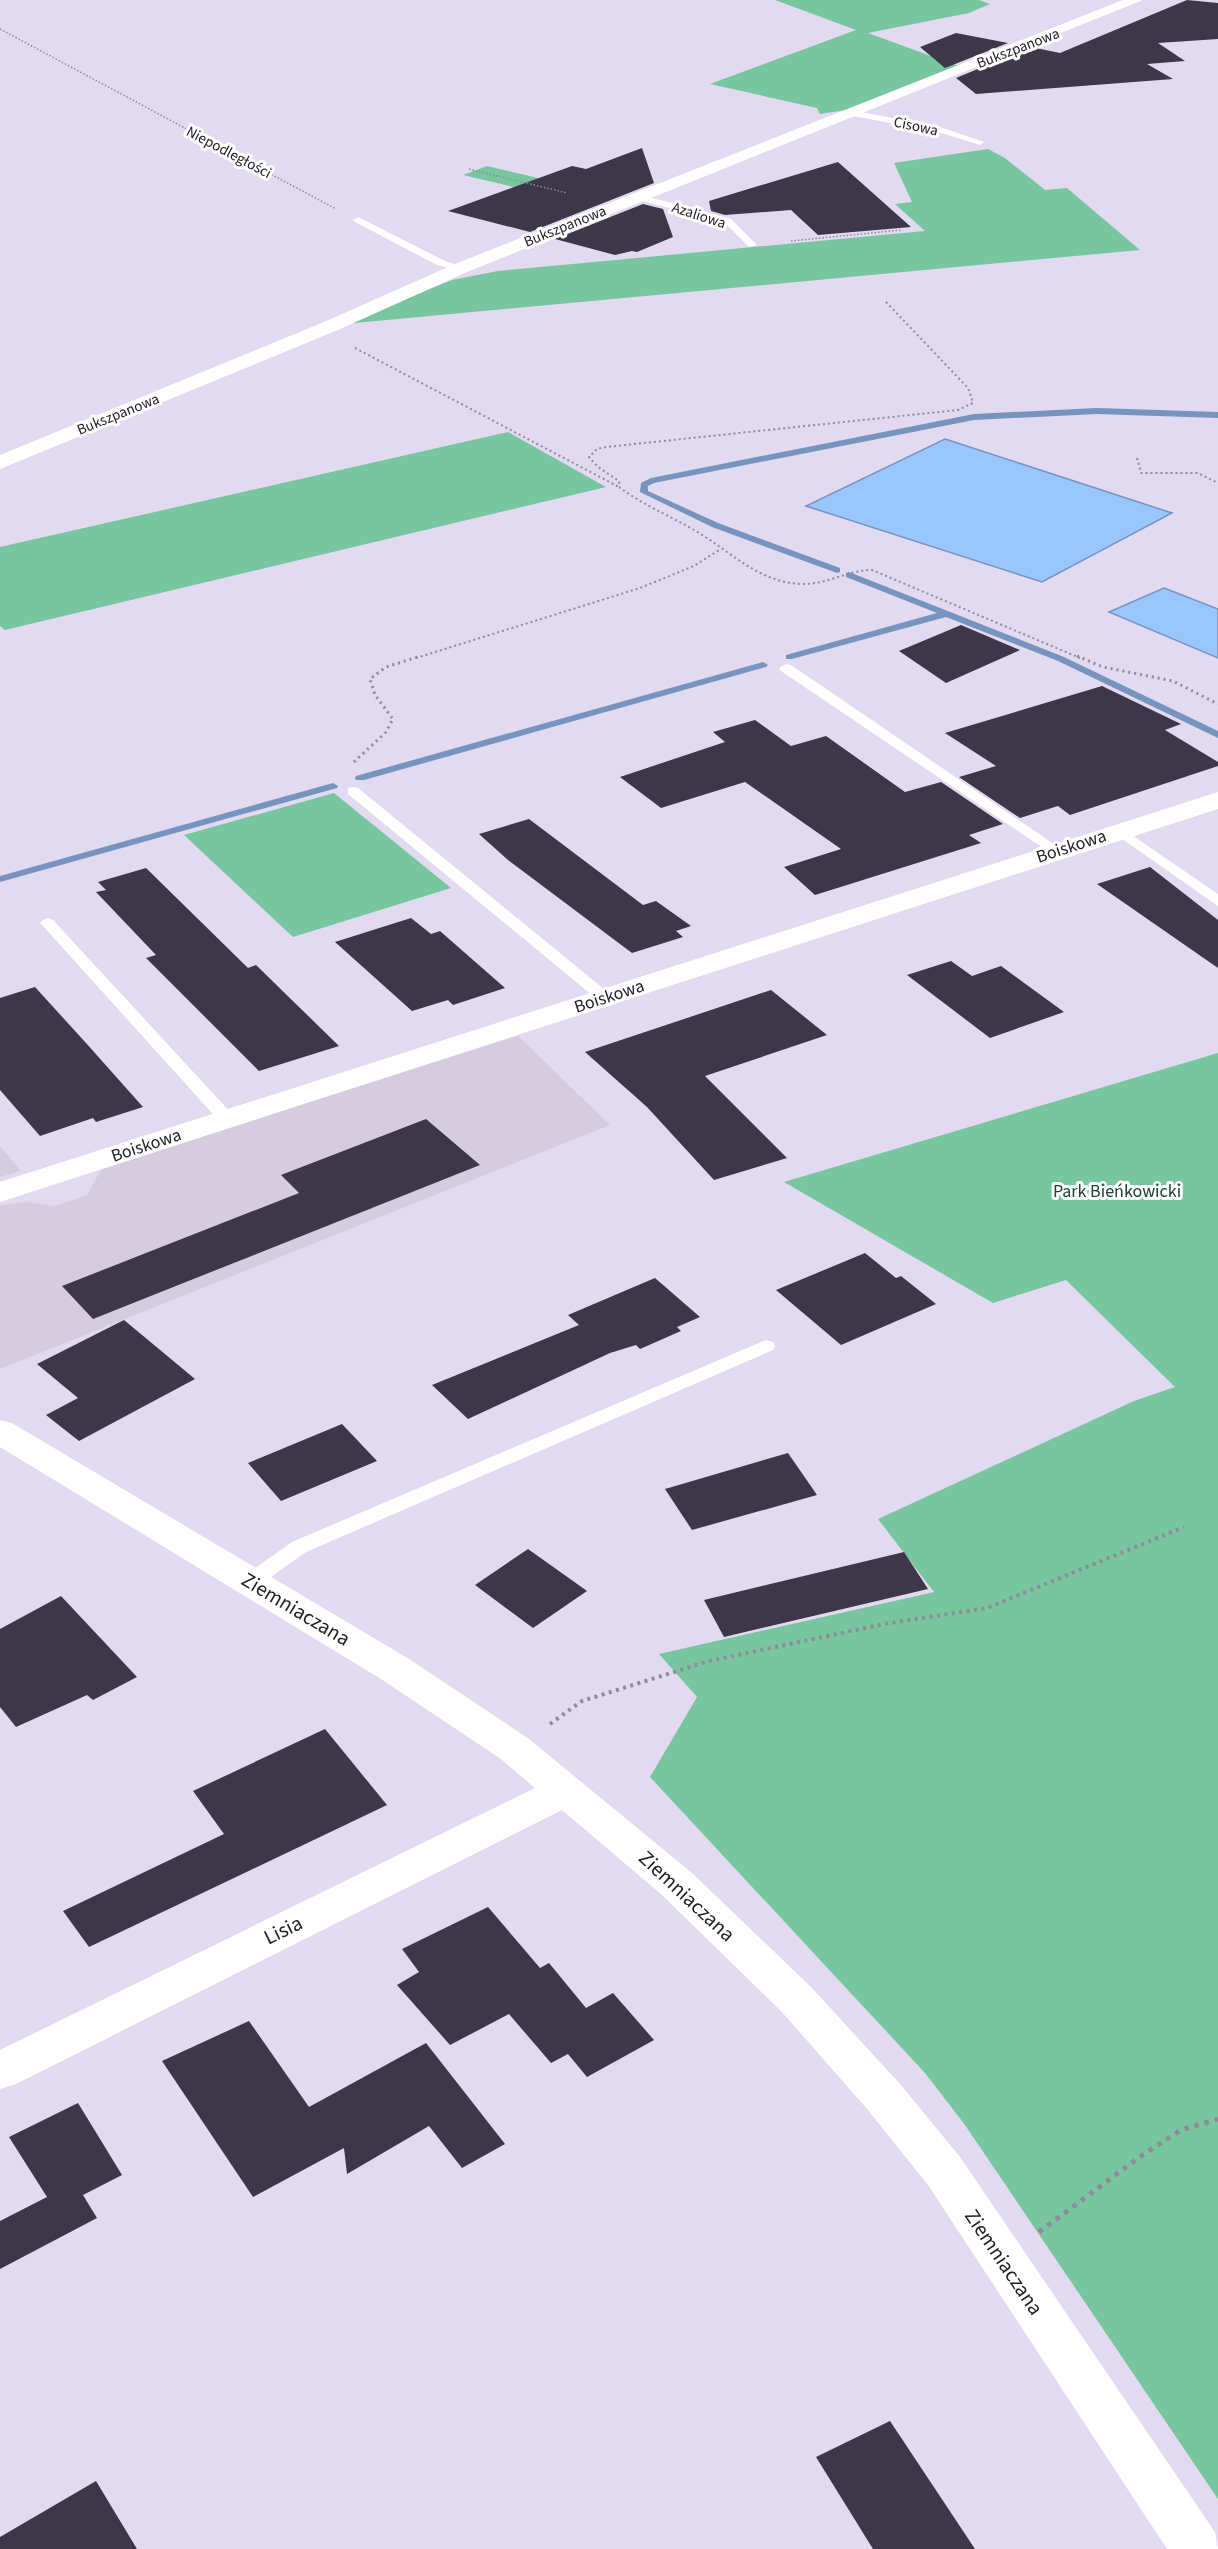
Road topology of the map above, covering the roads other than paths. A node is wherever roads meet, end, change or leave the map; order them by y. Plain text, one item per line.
1 (1136, 0) edge
2 (851, 113) junction
3 (980, 142) dead end
4 (638, 196) junction
5 (358, 220) road end
6 (752, 245) dead end
7 (461, 268) junction
8 (0, 463) edge
9 (786, 668) dead end
10 (353, 791) road end
11 (1218, 800) edge
12 (1120, 831) junction
13 (1057, 850) junction
14 (1218, 901) edge
15 (48, 923) dead end
16 (604, 997) junction
17 (228, 1119) junction
18 (0, 1192) edge
19 (765, 1346) dead end
20 (0, 1431) edge
21 (251, 1581) junction
22 (567, 1790) junction
23 (0, 2071) edge
24 (1193, 2548) edge

1 - 2 street, Bukszpanowa
2 - 3 lane, Cisowa
2 - 4 street, Bukszpanowa
4 - 6 lane, Azaliowa
4 - 7 street, Bukszpanowa
5 - 7 lane
7 - 8 street, Bukszpanowa
9 - 13 lane
10 - 16 lane
11 - 12 street, Boiskowa
12 - 13 street, Boiskowa
12 - 14 lane
13 - 16 street, Boiskowa
15 - 17 lane
16 - 17 street, Boiskowa
17 - 18 street, Boiskowa
19 - 21 lane
20 - 21 street, Ziemniaczana
21 - 22 street, Ziemniaczana
22 - 23 street, Lisia
22 - 24 street, Ziemniaczana

